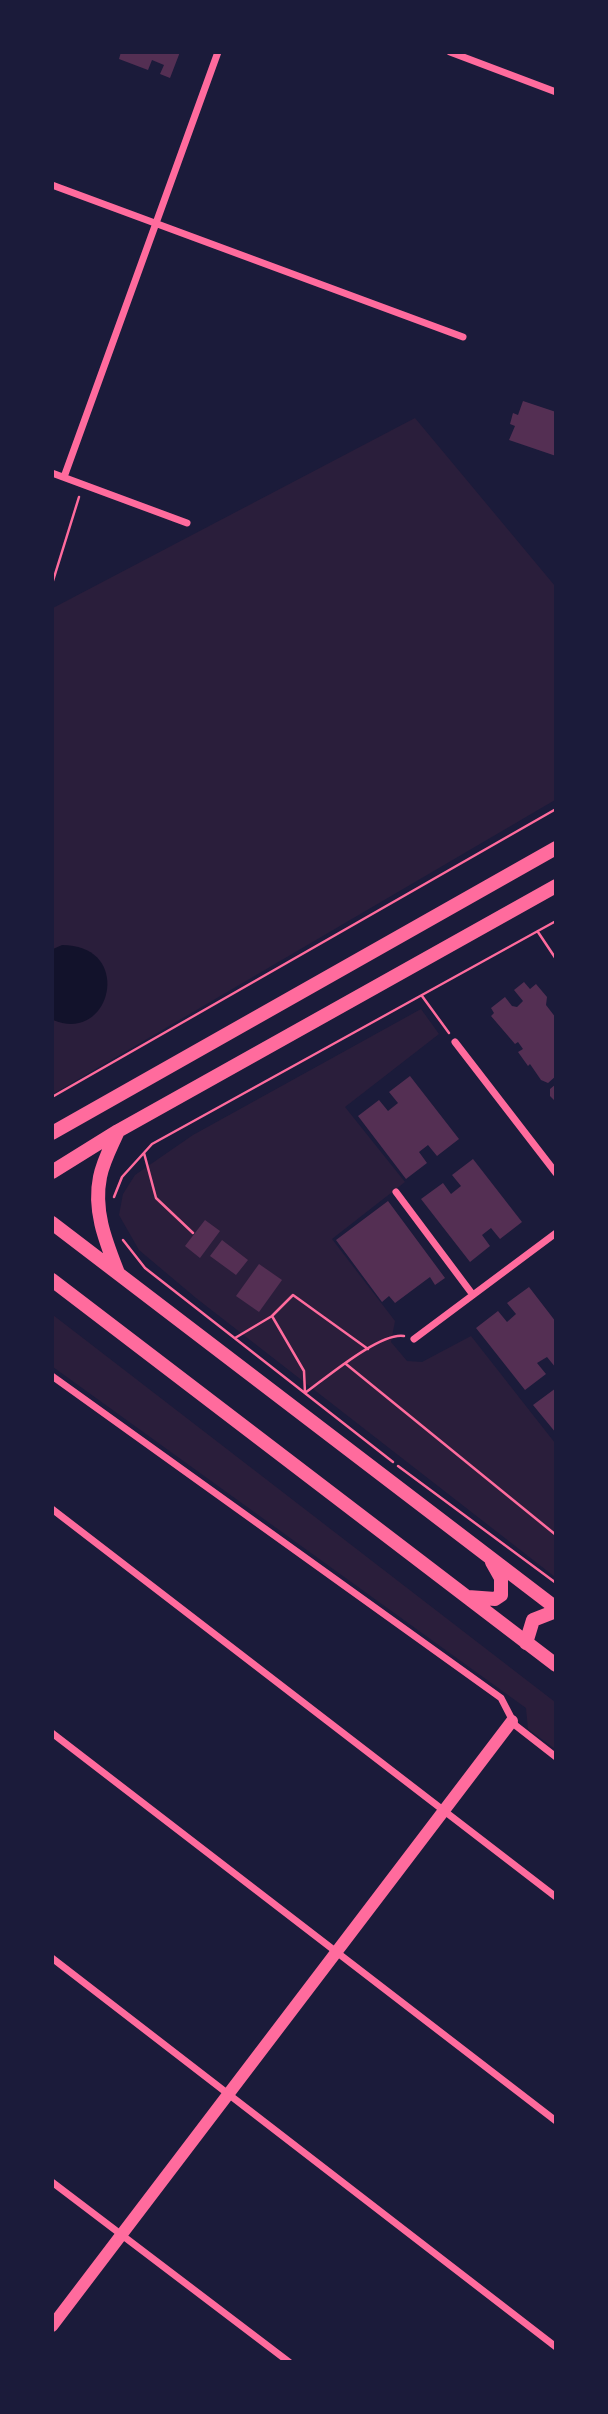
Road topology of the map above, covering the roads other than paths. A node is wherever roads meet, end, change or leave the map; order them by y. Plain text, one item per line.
1 (218, 52) edge
2 (450, 52) edge
3 (555, 92) edge
4 (52, 186) edge
5 (155, 223) junction
6 (463, 337) dead end
7 (52, 472) edge
8 (65, 477) junction
9 (187, 523) dead end
10 (555, 848) edge
11 (555, 886) edge
12 (455, 1042) road end
13 (118, 1130) junction
14 (52, 1133) edge
15 (52, 1172) edge
16 (555, 1173) edge
17 (396, 1192) dead end
18 (52, 1223) edge
19 (555, 1233) edge
20 (119, 1274) junction
21 (52, 1280) edge
22 (472, 1295) junction
23 (414, 1339) road end
24 (52, 1376) edge
25 (52, 1508) edge
26 (489, 1557) junction
27 (466, 1597) junction
28 (555, 1609) edge
29 (526, 1643) junction
30 (555, 1665) edge
31 (512, 1721) junction
32 (52, 1733) edge
33 (555, 1757) edge
34 (446, 1812) junction
35 (555, 1897) edge
36 (338, 1953) junction
37 (52, 1958) edge
38 (229, 2095) junction
39 (555, 2121) edge
40 (52, 2182) edge
41 (122, 2235) junction
42 (52, 2326) edge
43 (555, 2347) edge
44 (289, 2361) edge

1 - 5 street
2 - 3 street
4 - 5 street
5 - 6 street
5 - 8 street
7 - 8 street
8 - 9 street
10 - 14 main road
11 - 13 main road
12 - 16 street
13 - 15 main road
13 - 20 main road
17 - 22 street
18 - 20 main road
19 - 22 street
20 - 26 main road
21 - 27 main road
22 - 23 street
24 - 31 street
25 - 34 street
26 - 27 main road
26 - 28 main road
27 - 29 main road
28 - 29 main road
29 - 30 main road
31 - 33 street
31 - 34 street
32 - 36 street
34 - 35 street
34 - 36 street
36 - 38 street
36 - 39 street
37 - 38 street
38 - 41 street
38 - 43 street
40 - 41 street
41 - 42 street
41 - 44 street

